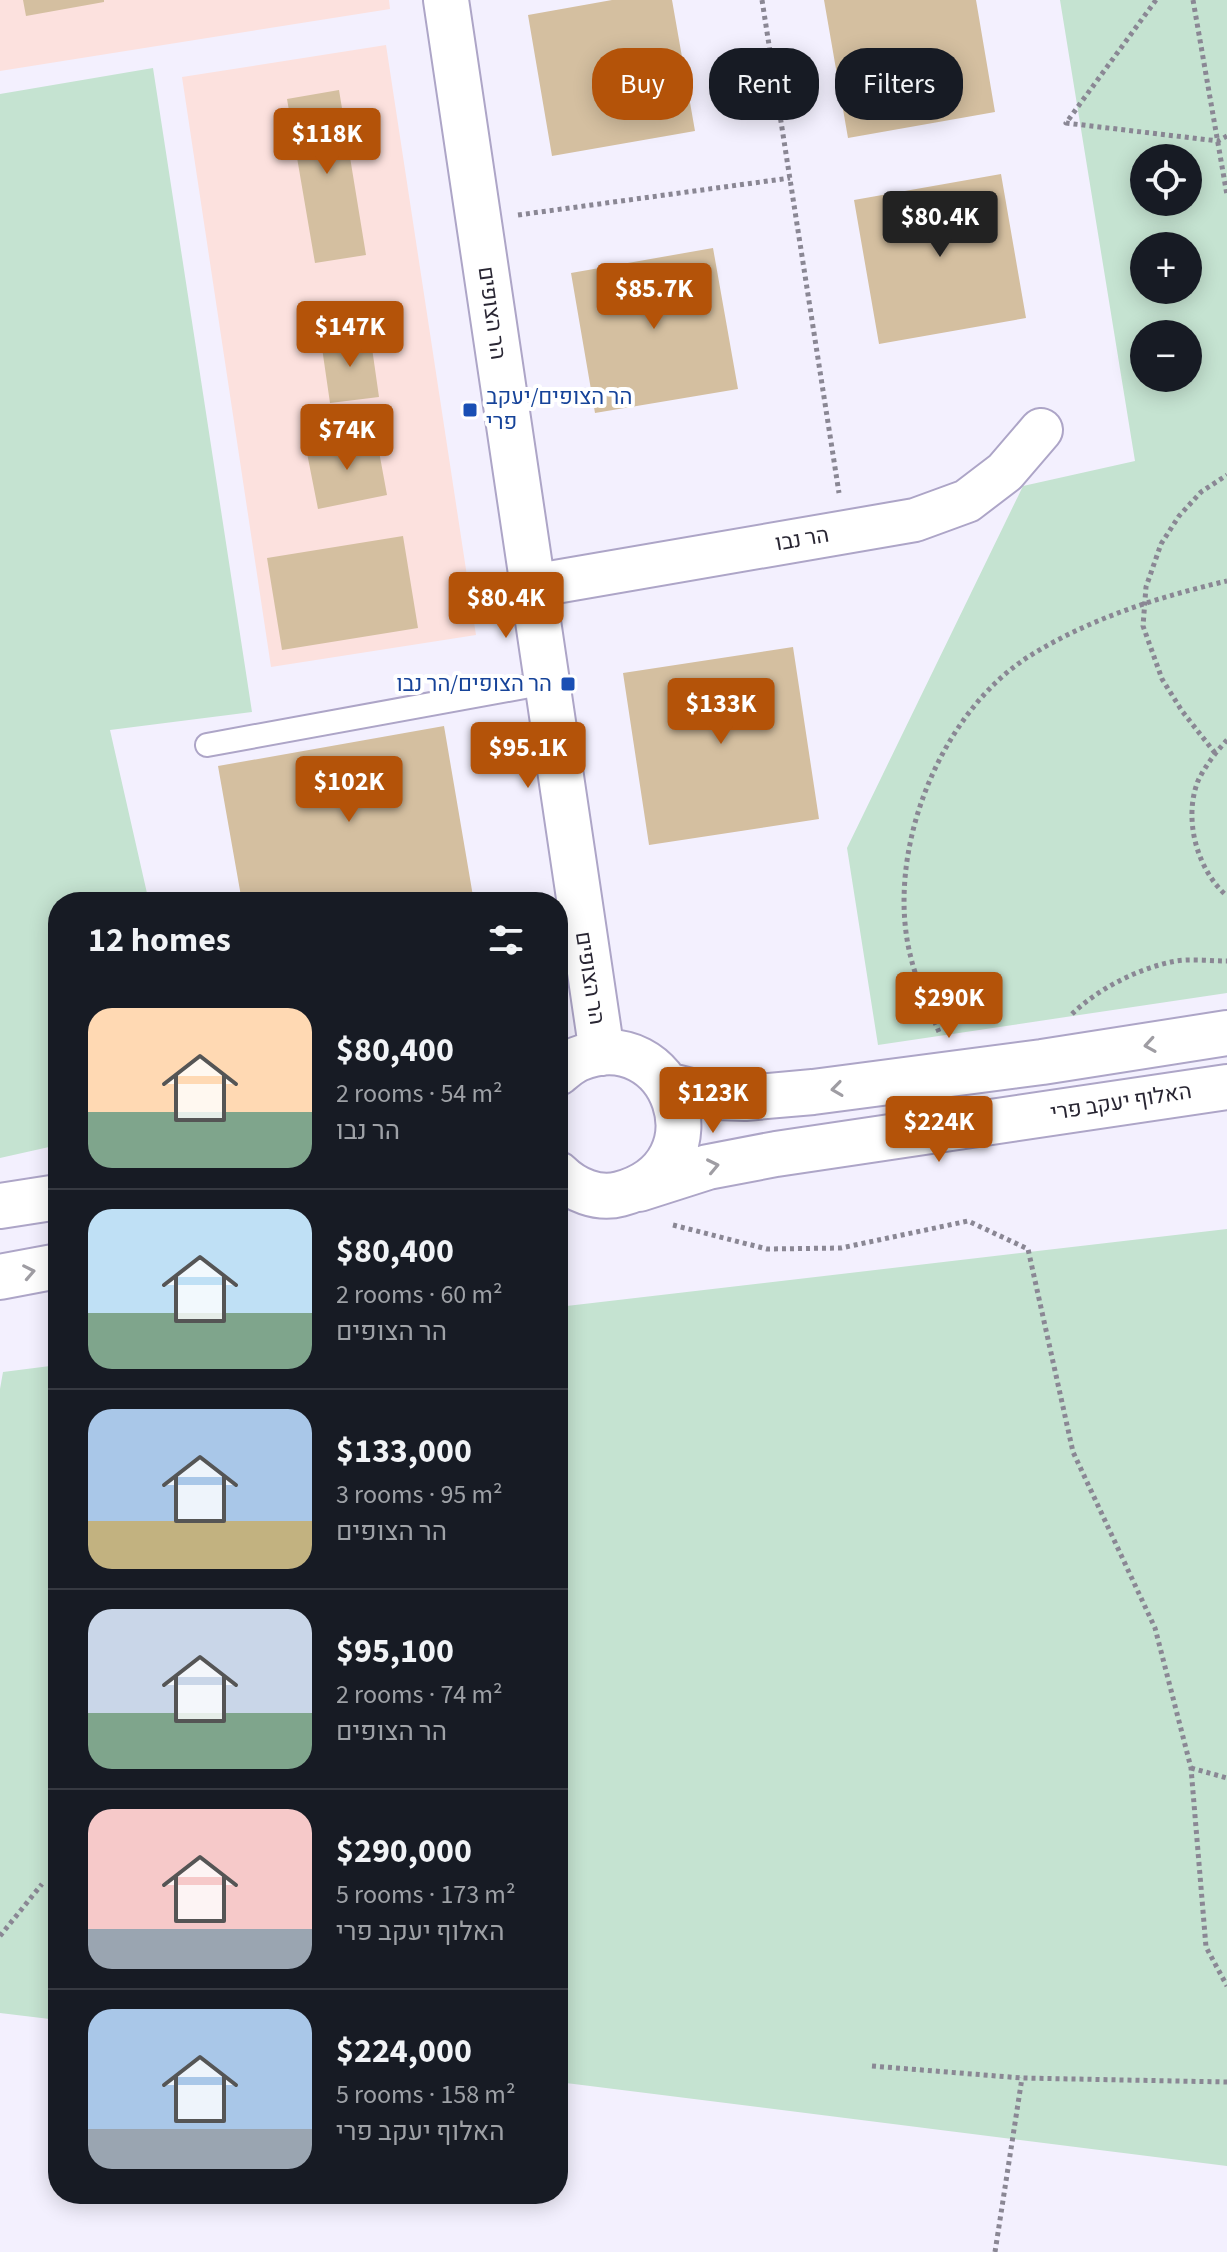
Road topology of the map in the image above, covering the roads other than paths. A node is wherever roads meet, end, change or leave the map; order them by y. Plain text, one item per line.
1 (446, 0) edge
2 (1041, 430) dead end
3 (532, 586) junction
4 (546, 683) junction
5 (207, 745) dead end
6 (1227, 1033) edge
7 (602, 1053) junction
8 (568, 1066) edge
9 (667, 1085) junction
10 (1227, 1087) edge
11 (592, 1188) edge
12 (48, 1199) edge
13 (0, 1206) edge
14 (48, 1268) edge
15 (0, 1277) edge

1 - 3 street, הר הצופים
2 - 3 street, הר נבו
3 - 4 street, הר הצופים
4 - 5 lane
4 - 7 street, הר הצופים
6 -> 9 street
7 - 8 street
7 - 9 street
9 - 11 street
11 -> 10 street, האלוף יעקב פרי
12 - 13 street
15 -> 14 street

